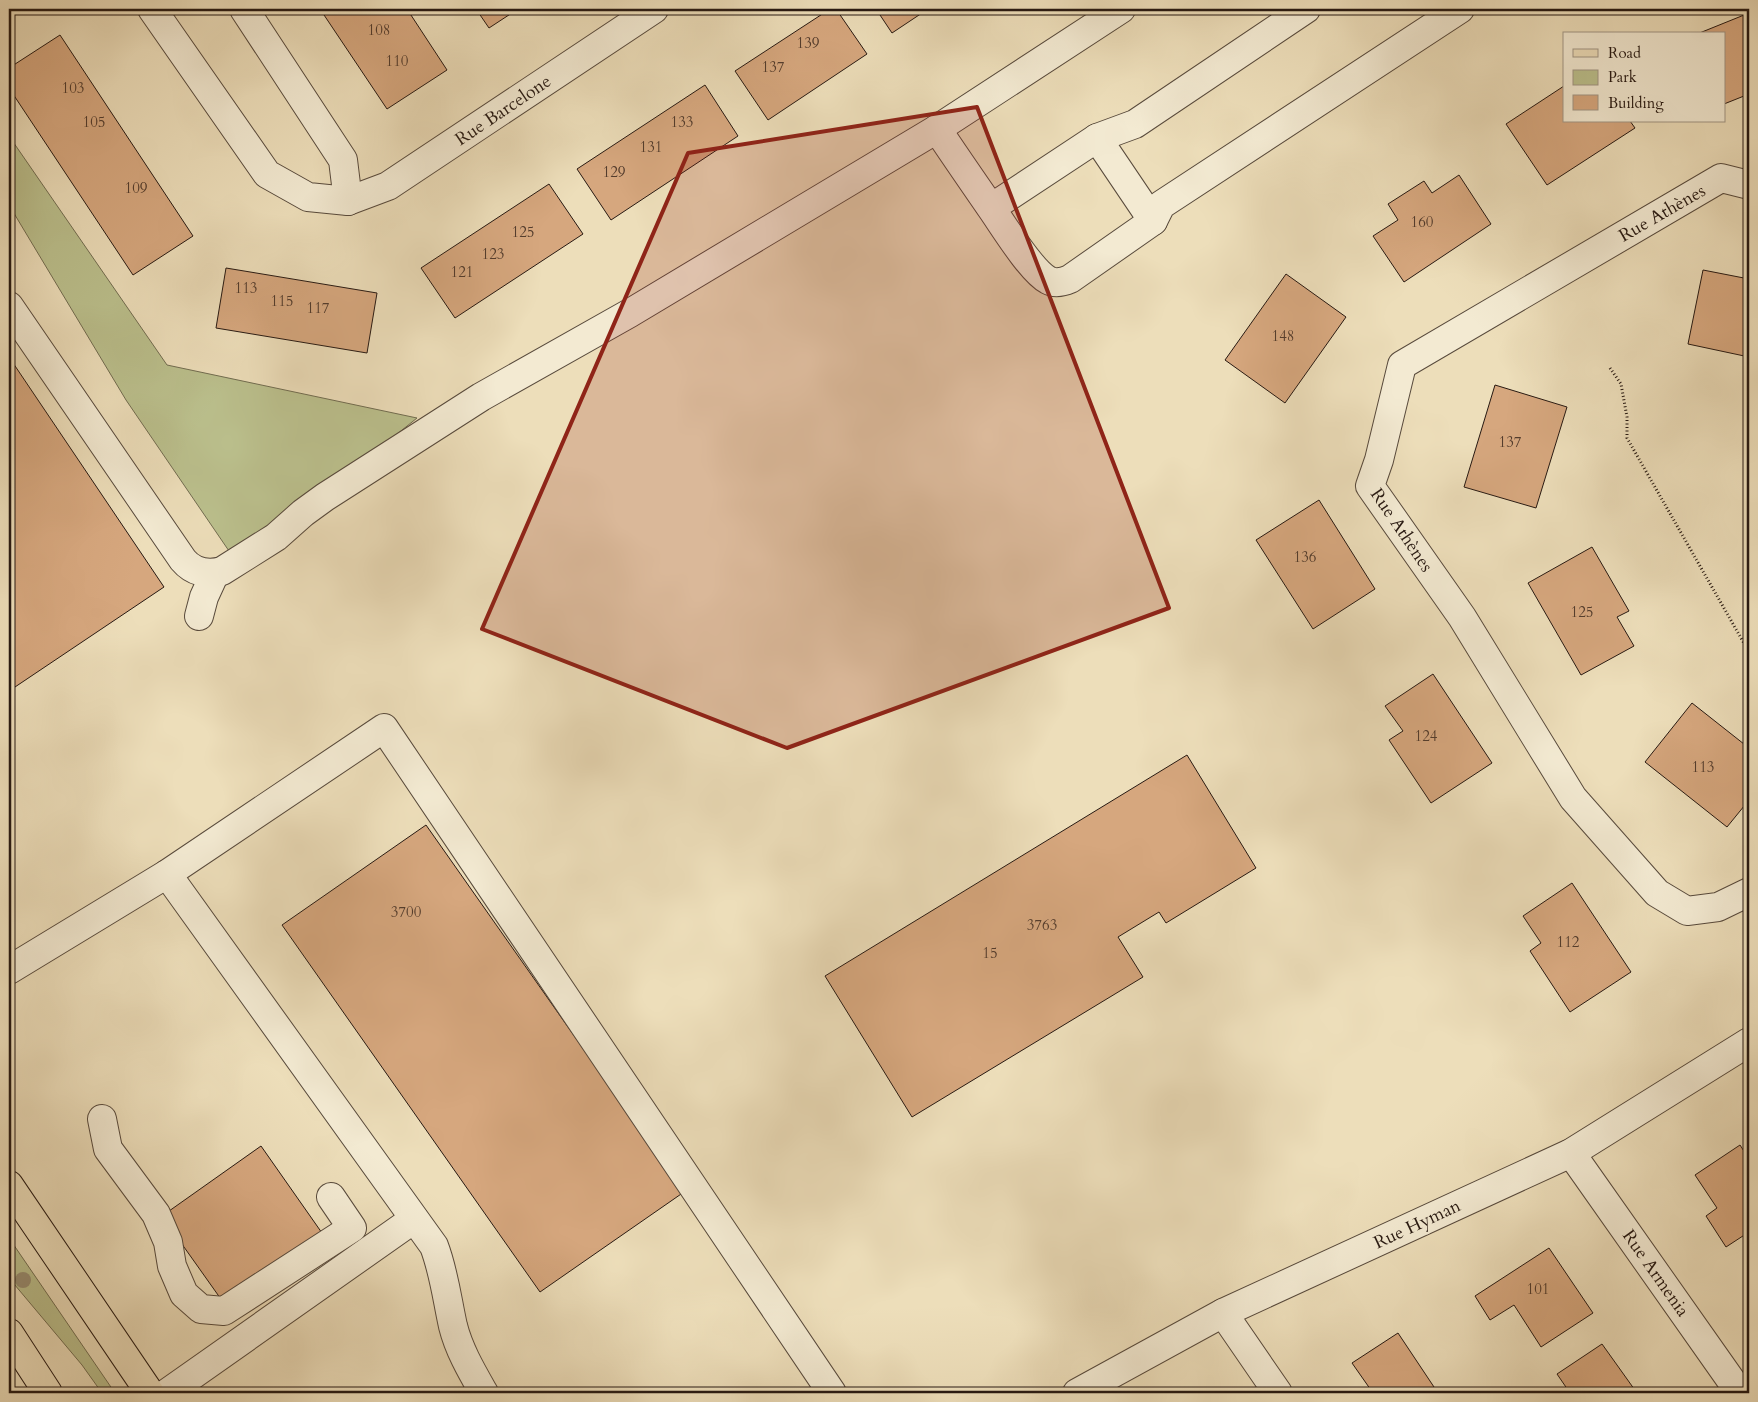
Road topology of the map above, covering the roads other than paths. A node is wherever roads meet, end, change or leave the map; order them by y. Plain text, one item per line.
1 (152, 9) edge
2 (244, 9) edge
3 (654, 9) edge
4 (1121, 9) edge
5 (1306, 9) edge
6 (1460, 9) edge
7 (937, 129) junction
8 (1098, 138) junction
9 (1749, 184) edge
10 (348, 201) junction
11 (991, 208) junction
12 (1153, 221) junction
13 (9, 306) edge
14 (215, 573) junction
15 (199, 616) dead end
16 (167, 874) junction
17 (1749, 892) edge
18 (9, 970) edge
19 (1749, 1042) edge
20 (102, 1120) dead end
21 (1571, 1153) junction
22 (9, 1185) edge
23 (331, 1197) dead end
24 (414, 1219) junction
25 (1223, 1313) junction
26 (9, 1334) edge
27 (48, 1393) edge
28 (150, 1393) edge
29 (167, 1393) edge
30 (484, 1393) edge
31 (832, 1393) edge
32 (1077, 1393) edge
33 (1278, 1393) edge
34 (1740, 1393) edge

1 - 10 street, Rue Barcelone
2 - 10 street
3 - 10 street, Rue Barcelone
4 - 7 street
5 - 8 street
6 - 12 street
7 - 11 street
7 - 14 street
8 - 11 street
8 - 12 street
9 - 17 street, Rue Athènes
11 - 12 street
13 - 14 street
14 - 15 street
16 - 18 street
16 - 24 street
16 - 31 street
19 - 21 street, Rue Hyman
20 - 23 street
21 - 25 street, Rue Hyman
21 - 34 street, Rue Armenia
22 - 28 main road
24 - 29 street
24 - 30 street
25 - 32 street, Rue Hyman
25 - 33 street
26 - 27 main road

